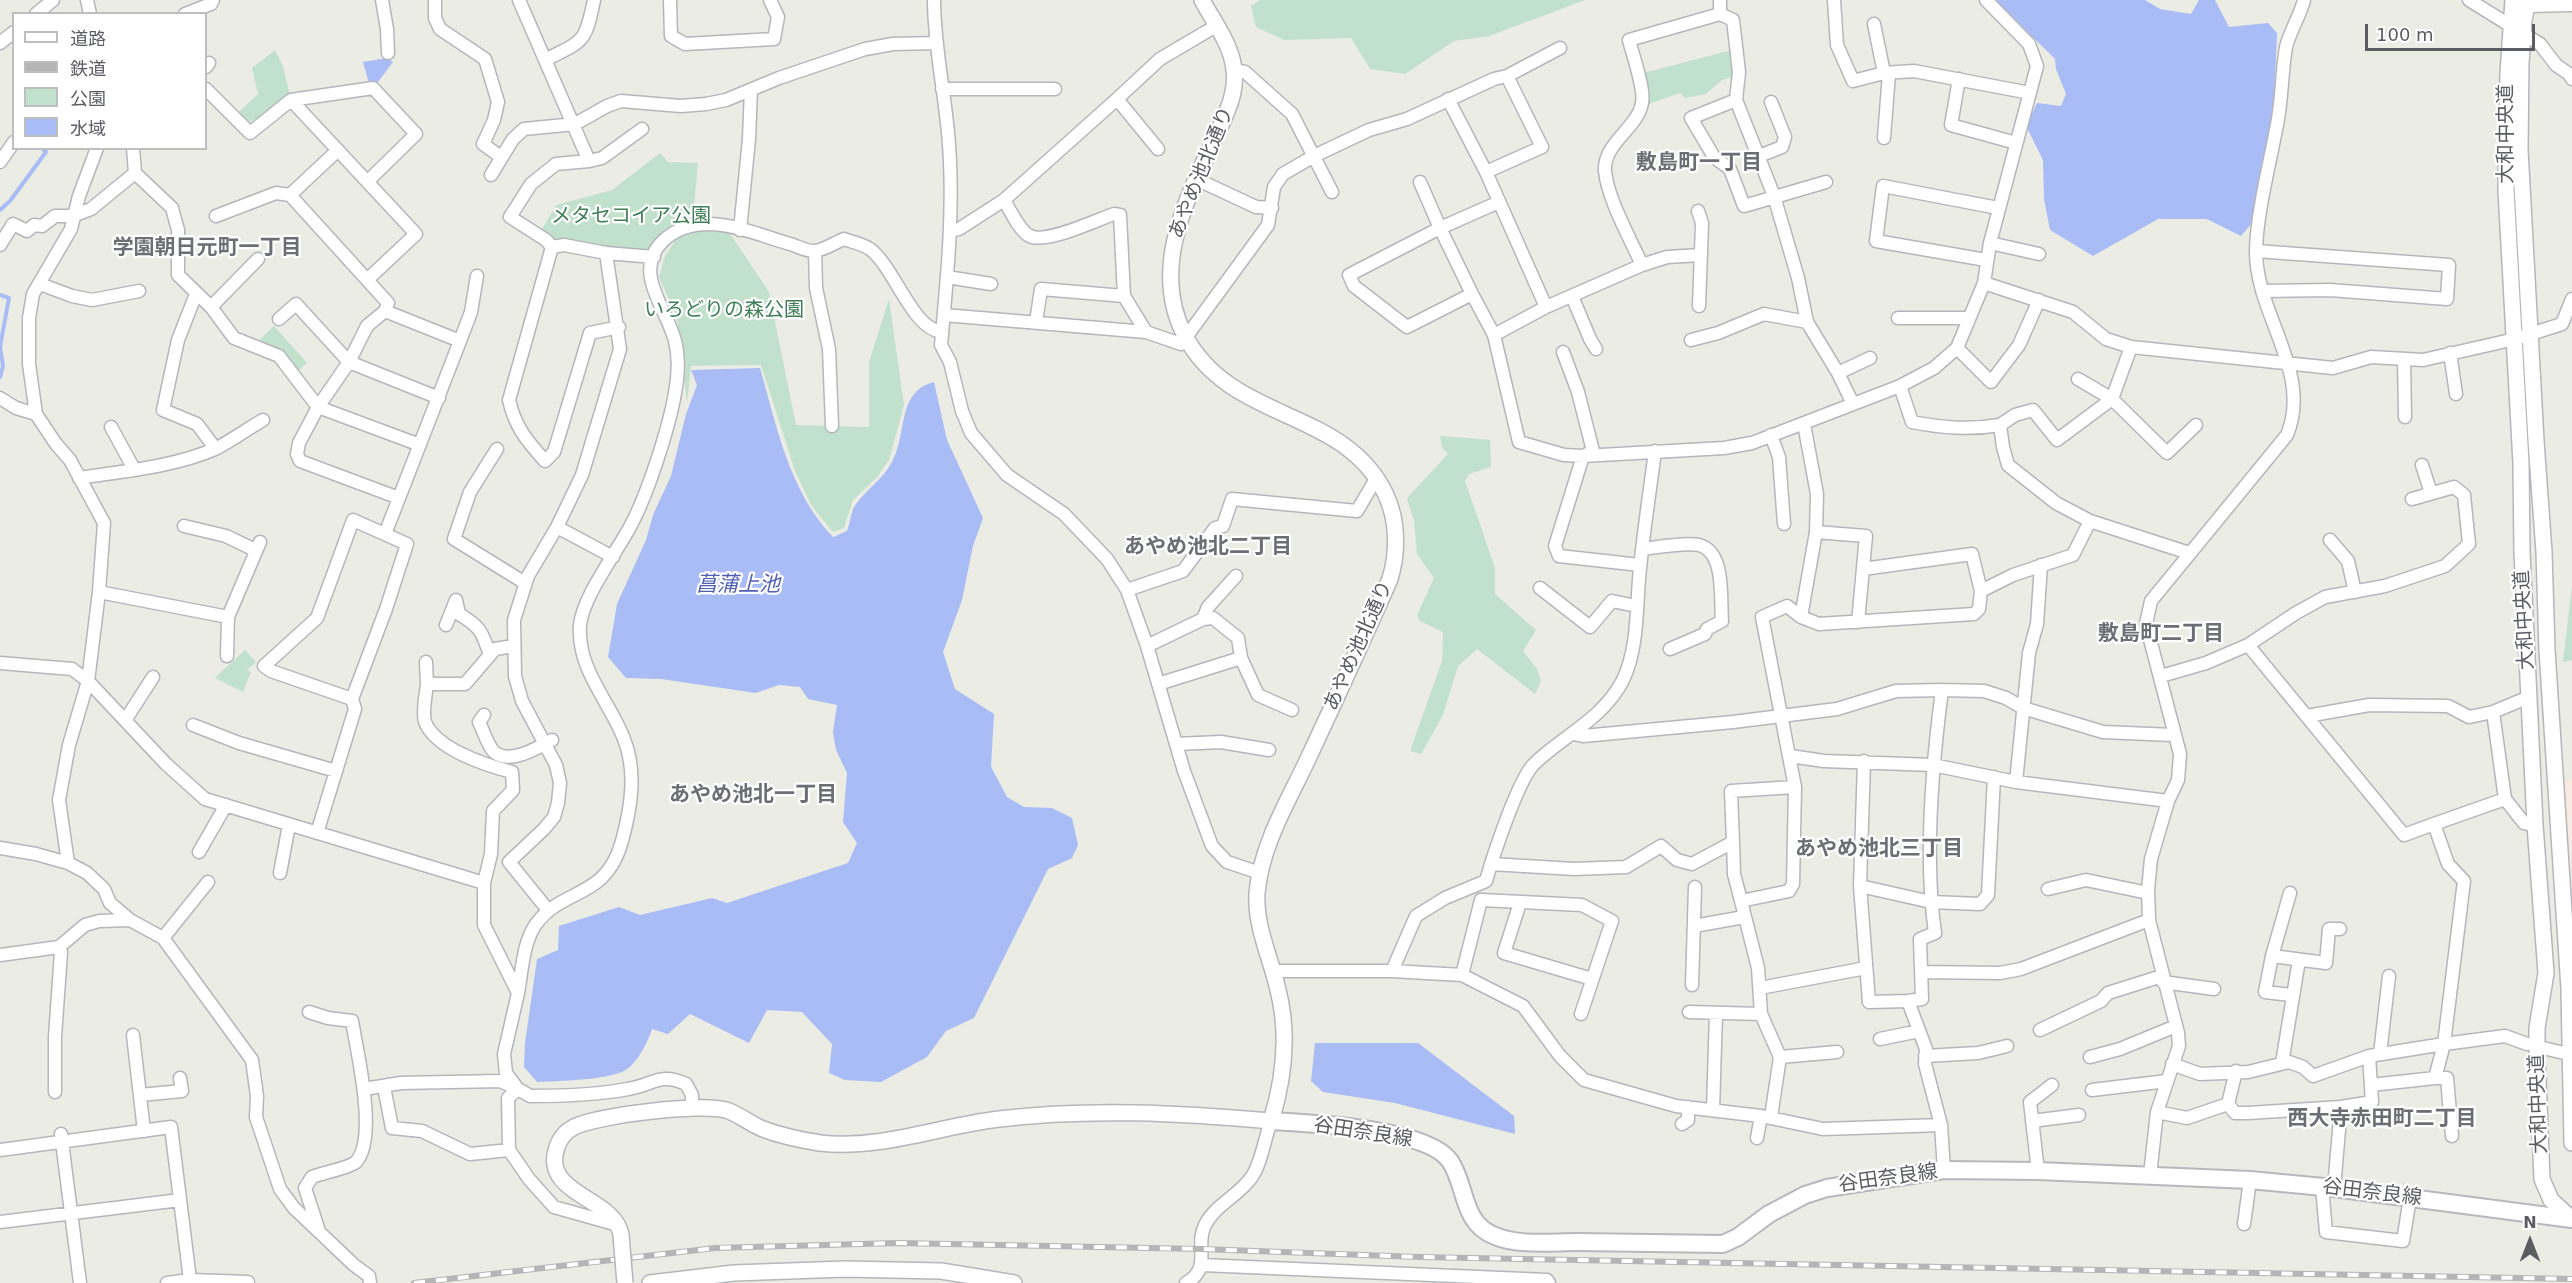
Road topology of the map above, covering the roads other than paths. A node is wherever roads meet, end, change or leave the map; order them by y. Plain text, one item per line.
1 (53, 0) edge
2 (213, 0) edge
3 (382, 0) edge
4 (435, 0) edge
5 (519, 0) edge
6 (594, 0) edge
7 (670, 0) edge
8 (770, 0) edge
9 (934, 0) edge
10 (1202, 0) edge
11 (1720, 0) edge
12 (1834, 0) edge
13 (1986, 0) edge
14 (2304, 0) edge
15 (2469, 0) edge
16 (2522, 2) edge
17 (2572, 5) edge
18 (38, 12) edge
19 (190, 12) edge
20 (1720, 14) junction
21 (1875, 24) dead end
22 (1216, 26) junction
23 (2516, 28) junction
24 (12, 34) edge
25 (0, 43) edge
26 (937, 43) junction
27 (1560, 48) dead end
28 (388, 53) dead end
29 (545, 60) junction
30 (2559, 68) junction
31 (1234, 70) junction
32 (2572, 71) edge
33 (1886, 73) junction
34 (1507, 76) junction
35 (1959, 78) junction
36 (2572, 79) edge
37 (942, 89) junction
38 (1055, 89) dead end
39 (207, 90) edge
40 (750, 90) junction
41 (2030, 93) junction
42 (1117, 99) junction
43 (1448, 99) junction
44 (291, 100) junction
45 (1736, 100) junction
46 (1771, 102) dead end
47 (575, 124) junction
48 (642, 129) dead end
49 (1884, 138) dead end
50 (2016, 143) junction
51 (12, 145) edge
52 (1158, 148) dead end
53 (96, 150) edge
54 (133, 150) edge
55 (338, 150) junction
56 (1314, 156) junction
57 (1759, 156) junction
58 (501, 158) junction
59 (589, 161) junction
60 (0, 162) edge
61 (1486, 172) junction
62 (135, 173) junction
63 (491, 175) dead end
64 (1196, 179) junction
65 (368, 181) junction
66 (1420, 182) dead end
67 (1826, 182) dead end
68 (1332, 192) dead end
69 (290, 195) junction
70 (1774, 196) junction
71 (1004, 200) junction
72 (1499, 202) junction
73 (1272, 208) junction
74 (1998, 208) junction
75 (1698, 211) dead end
76 (73, 216) junction
77 (216, 216) dead end
78 (1440, 228) junction
79 (740, 230) junction
80 (951, 231) junction
81 (1990, 243) junction
82 (0, 245) edge
83 (552, 247) junction
84 (2256, 250) junction
85 (815, 251) junction
86 (606, 253) junction
87 (2039, 254) dead end
88 (1701, 255) junction
89 (654, 257) junction
90 (258, 259) dead end
91 (1986, 260) junction
92 (1642, 265) junction
93 (477, 276) dead end
94 (947, 277) junction
95 (368, 279) junction
96 (1984, 283) junction
97 (40, 284) junction
98 (991, 284) dead end
99 (139, 291) dead end
100 (2262, 291) junction
101 (196, 294) junction
102 (1472, 294) junction
103 (1124, 296) junction
104 (1572, 296) junction
105 (2572, 298) edge
106 (2040, 300) junction
107 (1699, 306) dead end
108 (211, 307) junction
109 (1546, 307) junction
110 (385, 311) junction
111 (944, 315) junction
112 (1898, 318) dead end
113 (1969, 318) junction
114 (279, 319) dead end
115 (1036, 322) junction
116 (1807, 322) junction
117 (619, 327) junction
118 (942, 332) junction
119 (1146, 332) junction
120 (2532, 334) junction
121 (1494, 335) junction
122 (1186, 337) junction
123 (2515, 339) junction
124 (1691, 340) dead end
125 (460, 341) junction
126 (2131, 347) junction
127 (1957, 348) junction
128 (1596, 349) dead end
129 (1563, 352) dead end
130 (2450, 353) junction
131 (1870, 358) dead end
132 (2404, 359) junction
133 (2287, 361) junction
134 (349, 362) junction
135 (1838, 373) junction
136 (2078, 379) dead end
137 (1900, 387) junction
138 (2456, 394) dead end
139 (0, 398) edge
140 (439, 398) junction
141 (2112, 399) junction
142 (1853, 404) junction
143 (318, 407) junction
144 (36, 414) junction
145 (2405, 417) dead end
146 (263, 420) dead end
147 (1804, 424) junction
148 (2000, 425) junction
149 (2196, 425) dead end
150 (832, 426) dead end
151 (111, 427) dead end
152 (1771, 435) junction
153 (420, 445) junction
154 (215, 448) junction
155 (497, 449) dead end
156 (1655, 451) junction
157 (1583, 456) junction
158 (2422, 465) dead end
159 (134, 469) junction
160 (80, 477) junction
161 (1377, 477) junction
162 (2431, 493) junction
163 (399, 498) junction
164 (2412, 499) dead end
165 (2090, 521) junction
166 (1784, 524) dead end
167 (184, 526) dead end
168 (557, 527) junction
169 (1816, 532) junction
170 (385, 534) junction
171 (2330, 540) dead end
172 (1643, 549) junction
173 (2189, 553) junction
174 (613, 557) junction
175 (1640, 565) junction
176 (2041, 565) junction
177 (1863, 568) junction
178 (1236, 576) dead end
179 (525, 583) junction
180 (1540, 588) dead end
181 (1127, 590) junction
182 (1981, 591) junction
183 (99, 592) junction
184 (2355, 592) junction
185 (1636, 606) junction
186 (228, 617) junction
187 (1801, 617) junction
188 (1203, 619) junction
189 (1858, 622) junction
190 (446, 625) dead end
191 (2248, 645) junction
192 (513, 646) junction
193 (1147, 646) junction
194 (1670, 649) dead end
195 (490, 655) junction
196 (227, 656) dead end
197 (1241, 658) junction
198 (426, 662) dead end
199 (0, 663) edge
200 (2160, 676) junction
201 (153, 677) dead end
202 (88, 681) junction
203 (427, 684) junction
204 (1158, 684) junction
205 (1942, 690) junction
206 (2529, 697) junction
207 (352, 699) junction
208 (2023, 708) junction
209 (1292, 710) dead end
210 (2493, 712) junction
211 (1781, 715) junction
212 (484, 716) dead end
213 (2307, 716) junction
214 (126, 719) junction
215 (193, 724) dead end
216 (1574, 734) junction
217 (2173, 735) junction
218 (548, 742) junction
219 (1176, 744) junction
220 (1269, 750) dead end
221 (1790, 756) junction
222 (1864, 761) junction
223 (1933, 765) junction
224 (336, 771) junction
225 (1994, 777) junction
226 (2016, 782) junction
227 (1795, 787) junction
228 (2505, 799) junction
229 (2168, 801) junction
230 (226, 805) junction
231 (2434, 824) junction
232 (289, 825) junction
233 (2535, 825) junction
234 (317, 833) junction
235 (1733, 842) junction
236 (0, 848) edge
237 (199, 852) dead end
238 (68, 863) junction
239 (1491, 864) junction
240 (280, 873) dead end
241 (1260, 873) junction
242 (208, 882) dead end
243 (484, 883) junction
244 (1860, 886) junction
245 (1695, 887) dead end
246 (2048, 889) dead end
247 (2148, 893) junction
248 (2290, 893) dead end
249 (1740, 901) junction
250 (1931, 902) junction
251 (1520, 903) junction
252 (548, 910) junction
253 (1744, 917) junction
254 (130, 920) junction
255 (2149, 920) junction
256 (1694, 926) junction
257 (2340, 929) dead end
258 (163, 938) junction
259 (59, 947) junction
260 (0, 956) edge
261 (2272, 956) junction
262 (2299, 960) junction
263 (1866, 968) junction
264 (1272, 971) junction
265 (1392, 971) junction
266 (1921, 972) junction
267 (1461, 975) junction
268 (2390, 976) dead end
269 (1592, 979) junction
270 (2162, 979) junction
271 (1692, 985) dead end
272 (1761, 988) junction
273 (2214, 989) dead end
274 (518, 993) junction
275 (2291, 995) junction
276 (1908, 1001) junction
277 (309, 1012) dead end
278 (1689, 1012) dead end
279 (1716, 1013) junction
280 (1581, 1014) dead end
281 (1761, 1014) junction
282 (2176, 1026) junction
283 (2040, 1030) dead end
284 (1919, 1031) junction
285 (133, 1035) dead end
286 (1880, 1039) dead end
287 (2444, 1044) junction
288 (2527, 1044) dead end
289 (2007, 1046) dead end
290 (2543, 1048) dead end
291 (1837, 1052) dead end
292 (2564, 1053) dead end
293 (2375, 1055) junction
294 (1926, 1056) junction
295 (1780, 1057) junction
296 (2090, 1057) dead end
297 (2282, 1063) junction
298 (2172, 1064) junction
299 (2236, 1071) junction
300 (180, 1078) dead end
301 (2435, 1078) junction
302 (2167, 1081) junction
303 (2052, 1085) dead end
304 (2371, 1085) junction
305 (384, 1087) junction
306 (364, 1089) junction
307 (518, 1089) junction
308 (2092, 1090) dead end
309 (55, 1092) dead end
310 (140, 1095) junction
311 (2228, 1104) junction
312 (692, 1107) junction
313 (1688, 1107) junction
314 (2341, 1107) junction
315 (1713, 1110) junction
316 (2157, 1112) junction
317 (2079, 1115) dead end
318 (1766, 1116) junction
319 (1271, 1120) junction
320 (2032, 1120) junction
321 (1682, 1124) dead end
322 (1941, 1125) junction
323 (144, 1131) junction
324 (2452, 1136) dead end
325 (61, 1138) junction
326 (1757, 1138) dead end
327 (2572, 1143) edge
328 (0, 1150) edge
329 (509, 1150) junction
330 (1944, 1170) junction
331 (2038, 1171) junction
332 (2150, 1175) junction
333 (2250, 1180) junction
334 (2328, 1187) junction
335 (2410, 1198) junction
336 (180, 1200) junction
337 (2572, 1210) edge
338 (71, 1213) junction
339 (2572, 1219) edge
340 (0, 1222) edge
341 (2244, 1224) dead end
342 (620, 1230) junction
343 (319, 1232) junction
344 (1202, 1265) junction
345 (369, 1279) edge
346 (1411, 1279) edge
347 (190, 1280) junction
348 (248, 1282) edge
349 (80, 1283) edge
350 (167, 1283) edge
351 (625, 1283) edge
352 (650, 1283) edge
353 (1014, 1283) edge
354 (1186, 1283) edge
355 (1549, 1283) edge

1 - 18 street
2 - 19 street
3 - 28 street
4 - 58 street
5 - 29 street
6 - 29 street
7 - 8 street
9 - 26 street
10 - 22 street, あやめ池北通り
11 - 20 street
12 - 33 street
13 - 41 street
14 - 84 street
15 - 23 street
16 - 17 street
16 - 23 street, 大和中央道
20 - 45 street
20 - 92 street
21 - 33 street
22 - 31 street, あやめ池北通り
22 - 42 street
23 - 30 street
23 - 120 street, 大和中央道
23 - 123 street, 大和中央道
24 - 25 street
26 - 37 street
26 - 40 street
27 - 34 street
29 - 47 street
30 - 32 street
30 - 36 street
31 - 56 street
31 - 64 street, あやめ池北通り
33 - 35 street
33 - 49 street
34 - 43 street
34 - 61 street
35 - 41 street
35 - 50 street
37 - 38 street
37 - 80 street
39 - 44 street
40 - 47 street
40 - 79 street
41 - 50 street
42 - 52 street
42 - 71 street
43 - 56 street
43 - 61 street
44 - 55 street
44 - 65 street
45 - 57 street
45 - 70 street
46 - 57 street
47 - 58 street
47 - 59 street
48 - 59 street
50 - 74 street
51 - 60 street
53 - 76 street
54 - 62 street
55 - 65 street
55 - 69 street
56 - 68 street
56 - 73 street
57 - 70 street
58 - 63 street
59 - 83 street
61 - 72 street
62 - 76 street
62 - 101 street
64 - 73 street
64 - 122 street, あやめ池北通り
65 - 95 street
66 - 78 street
67 - 70 street
69 - 77 street
69 - 95 street
70 - 116 street
71 - 80 street
71 - 103 street
72 - 78 street
72 - 109 street
73 - 122 street
74 - 81 street
74 - 91 street
75 - 88 street
76 - 82 street
76 - 97 street
78 - 102 street
78 - 102 street
79 - 85 street
79 - 89 street
80 - 94 street
81 - 87 street
81 - 91 street
83 - 86 street
83 - 117 street
84 - 100 street
84 - 100 street
85 - 118 street
85 - 150 street
86 - 89 street
86 - 117 street
88 - 92 street
88 - 107 street
89 - 174 street
90 - 108 street
91 - 96 street
92 - 104 street
93 - 125 street
94 - 98 street
94 - 111 street
95 - 110 street
96 - 106 street
96 - 113 street
97 - 99 street
97 - 144 street
100 - 133 street
101 - 108 street
101 - 154 street
102 - 121 street
103 - 115 street
103 - 119 street
104 - 109 street
104 - 128 street
105 - 120 street
106 - 126 street
106 - 127 street
108 - 143 street
109 - 121 street
110 - 125 street
110 - 134 street
111 - 115 street
111 - 118 street
112 - 113 street
113 - 127 street
114 - 134 street
115 - 119 street
116 - 124 street
116 - 135 street
117 - 168 street
118 - 181 street
119 - 122 street
120 - 123 street
120 - 327 street, 大和中央道
121 - 157 street
122 - 161 street, あやめ池北通り
123 - 130 street
123 - 206 street, 大和中央道
125 - 140 street
126 - 133 street
126 - 141 street
127 - 137 street
129 - 157 street
130 - 132 street
130 - 138 street
131 - 135 street
132 - 133 street
132 - 145 street
133 - 173 street
134 - 140 street
134 - 143 street
135 - 142 street
136 - 141 street
137 - 142 street
137 - 148 street
139 - 144 street
140 - 153 street
141 - 148 street
141 - 149 street
142 - 147 street
143 - 153 street
143 - 163 street
144 - 160 street
146 - 154 street
147 - 152 street
147 - 169 street
148 - 165 street
151 - 159 street
152 - 156 street
152 - 166 street
153 - 163 street
154 - 159 street
155 - 179 street
156 - 157 street
156 - 172 street
157 - 175 street
158 - 162 street
159 - 160 street
160 - 183 street
161 - 181 street
161 - 241 street, あやめ池北通り
162 - 164 street
162 - 184 street
163 - 170 street
165 - 173 street
165 - 176 street
167 - 186 street
168 - 174 street
168 - 179 street
169 - 177 street
169 - 187 street
170 - 207 street
170 - 207 street
171 - 184 street
172 - 175 street
172 - 194 street
173 - 200 street
174 - 252 street
175 - 185 street
176 - 182 street
176 - 208 street
177 - 182 street
177 - 189 street
178 - 188 street
179 - 192 street
180 - 185 street
181 - 193 street
182 - 189 street
183 - 186 street
183 - 202 street
184 - 191 street
185 - 216 street
186 - 196 street
187 - 189 street
187 - 211 street
188 - 193 street
188 - 197 street
190 - 195 street
191 - 200 street
191 - 213 street
192 - 195 street
192 - 218 street
193 - 204 street
195 - 203 street
197 - 204 street
197 - 209 street
198 - 203 street
199 - 202 street
200 - 217 street
201 - 214 street
202 - 214 street
202 - 238 street
203 - 243 street
204 - 219 street
205 - 208 street
205 - 211 street
205 - 223 street
206 - 210 street
206 - 233 street, 大和中央道
207 - 224 street
208 - 217 street
208 - 226 street
210 - 213 street
210 - 228 street
211 - 216 street
211 - 221 street
212 - 218 street
213 - 231 street
214 - 230 street
215 - 224 street
216 - 239 street
217 - 229 street
218 - 252 street
219 - 220 street
219 - 241 street
221 - 222 street
221 - 227 street
222 - 223 street
222 - 244 street
223 - 225 street
223 - 250 street
224 - 234 street
225 - 226 street
225 - 250 street
226 - 229 street
227 - 235 street
227 - 249 street
228 - 231 street
228 - 233 street
229 - 247 street
230 - 232 street
230 - 237 street
231 - 287 street
232 - 234 street
232 - 240 street
233 - 339 street, 大和中央道
234 - 243 street
235 - 239 street
235 - 249 street
236 - 238 street
238 - 254 street
239 - 265 street
241 - 264 street, あやめ池北通り
242 - 258 street
243 - 274 street
244 - 250 street
244 - 263 street
245 - 256 street
246 - 247 street
247 - 255 street
248 - 261 street
249 - 253 street
250 - 266 street
251 - 267 street
251 - 269 street
251 - 269 street
252 - 274 street
253 - 256 street
253 - 272 street
254 - 258 street
254 - 259 street
255 - 266 street
255 - 270 street
256 - 271 street
257 - 262 street
258 - 343 street
259 - 260 street
259 - 309 street
261 - 262 street
261 - 275 street
262 - 275 street
263 - 272 street
263 - 276 street
264 - 265 street
264 - 319 street, あやめ池北通り
265 - 267 street
266 - 276 street
267 - 313 street
268 - 293 street
269 - 280 street
270 - 273 street
270 - 282 street
270 - 283 street
272 - 281 street
274 - 307 street
275 - 297 street
276 - 284 street
277 - 306 street
278 - 279 street
279 - 281 street
279 - 315 street
281 - 295 street
282 - 296 street
282 - 298 street
284 - 286 street
284 - 294 street
285 - 310 street
287 - 288 street
287 - 293 street
287 - 301 street
289 - 294 street
290 - 292 street
291 - 295 street
293 - 297 street
293 - 304 street
294 - 322 street
295 - 318 street
297 - 299 street
298 - 299 street
298 - 302 street
299 - 311 street
300 - 310 street
301 - 304 street
301 - 324 street
302 - 308 street
302 - 316 street
303 - 320 street
304 - 314 street
305 - 306 street
305 - 307 street
305 - 329 street
306 - 343 street
307 - 312 street
307 - 329 street
310 - 323 street
311 - 314 street
311 - 316 street
312 - 319 street
312 - 342 street
313 - 315 street
313 - 321 street
314 - 334 street
315 - 318 street
316 - 332 street
317 - 320 street
318 - 322 street
318 - 326 street
319 - 330 main road, 谷田奈良線
319 - 344 street, あやめ池北通り
320 - 331 street
322 - 330 street
323 - 325 street
323 - 336 street
325 - 328 street
325 - 338 street
329 - 342 street
330 - 331 main road, 谷田奈良線
331 - 332 main road, 谷田奈良線
332 - 333 main road, 谷田奈良線
333 - 334 main road, 谷田奈良線
333 - 341 street
334 - 335 main road, 谷田奈良線
334 - 335 street
335 - 339 main road, 谷田奈良線
336 - 338 street
336 - 347 street
337 - 339 street
338 - 340 street
338 - 349 street
342 - 351 street, bridge
343 - 345 street
344 - 346 street
344 - 354 street
346 - 355 street
347 - 348 street
347 - 350 street
352 - 353 street

